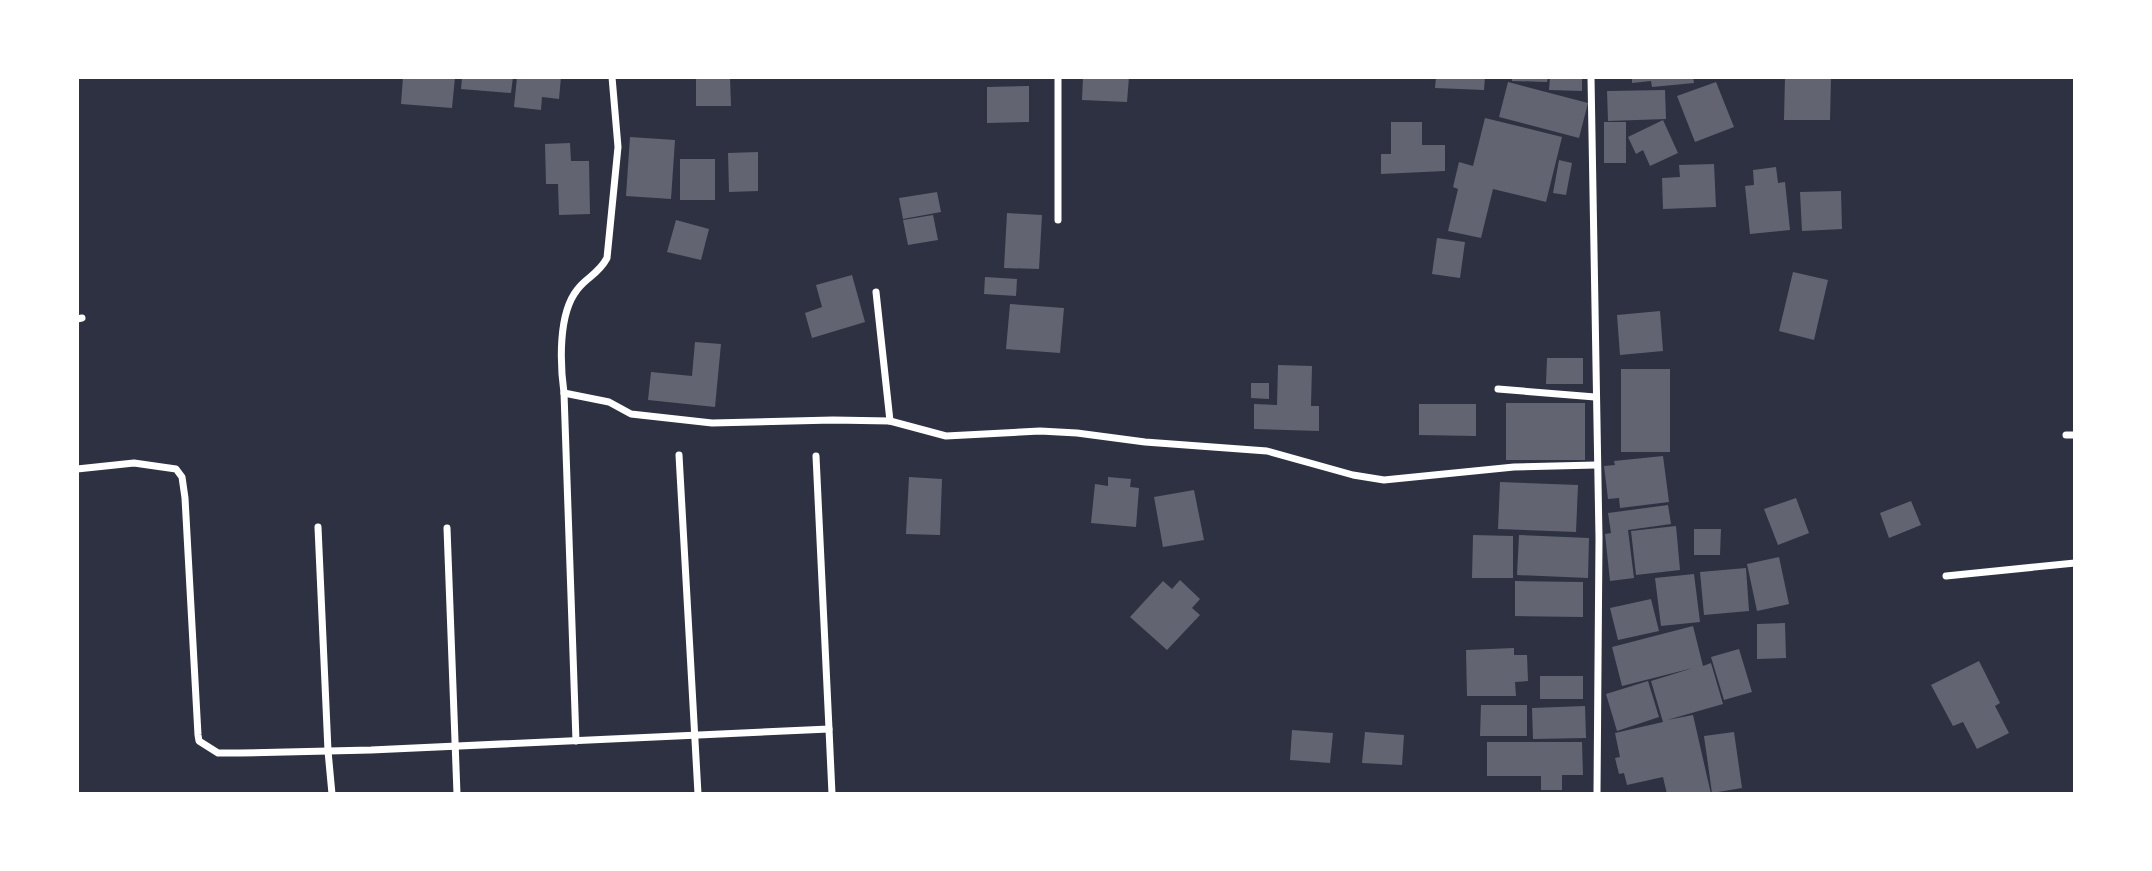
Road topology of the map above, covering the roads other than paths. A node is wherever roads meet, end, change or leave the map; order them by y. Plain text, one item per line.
1 (612, 77) edge
2 (1058, 77) edge
3 (1591, 77) edge
4 (1058, 220) dead end
5 (876, 292) dead end
6 (1498, 389) dead end
7 (564, 393) junction
8 (1595, 397) junction
9 (890, 421) junction
10 (2066, 435) dead end
11 (2075, 435) edge
12 (679, 455) dead end
13 (816, 456) dead end
14 (1596, 465) junction
15 (77, 469) edge
16 (318, 527) dead end
17 (447, 528) dead end
18 (2075, 563) edge
19 (1946, 576) dead end
20 (829, 729) junction
21 (694, 735) junction
22 (576, 741) junction
23 (455, 746) junction
24 (328, 751) junction
25 (331, 794) edge
26 (457, 794) edge
27 (698, 794) edge
28 (832, 794) edge
29 (1597, 794) edge

1 - 7 street
2 - 4 street
3 - 8 street
5 - 9 street
6 - 8 street
7 - 9 street
7 - 22 street
8 - 14 street
9 - 14 street
10 - 11 street
12 - 21 street
13 - 20 street
14 - 29 street
15 - 24 street
16 - 24 street
17 - 23 street
18 - 19 street
20 - 21 street
20 - 28 street
21 - 22 street
21 - 27 street
22 - 23 street
23 - 24 street
23 - 26 street
24 - 25 street

